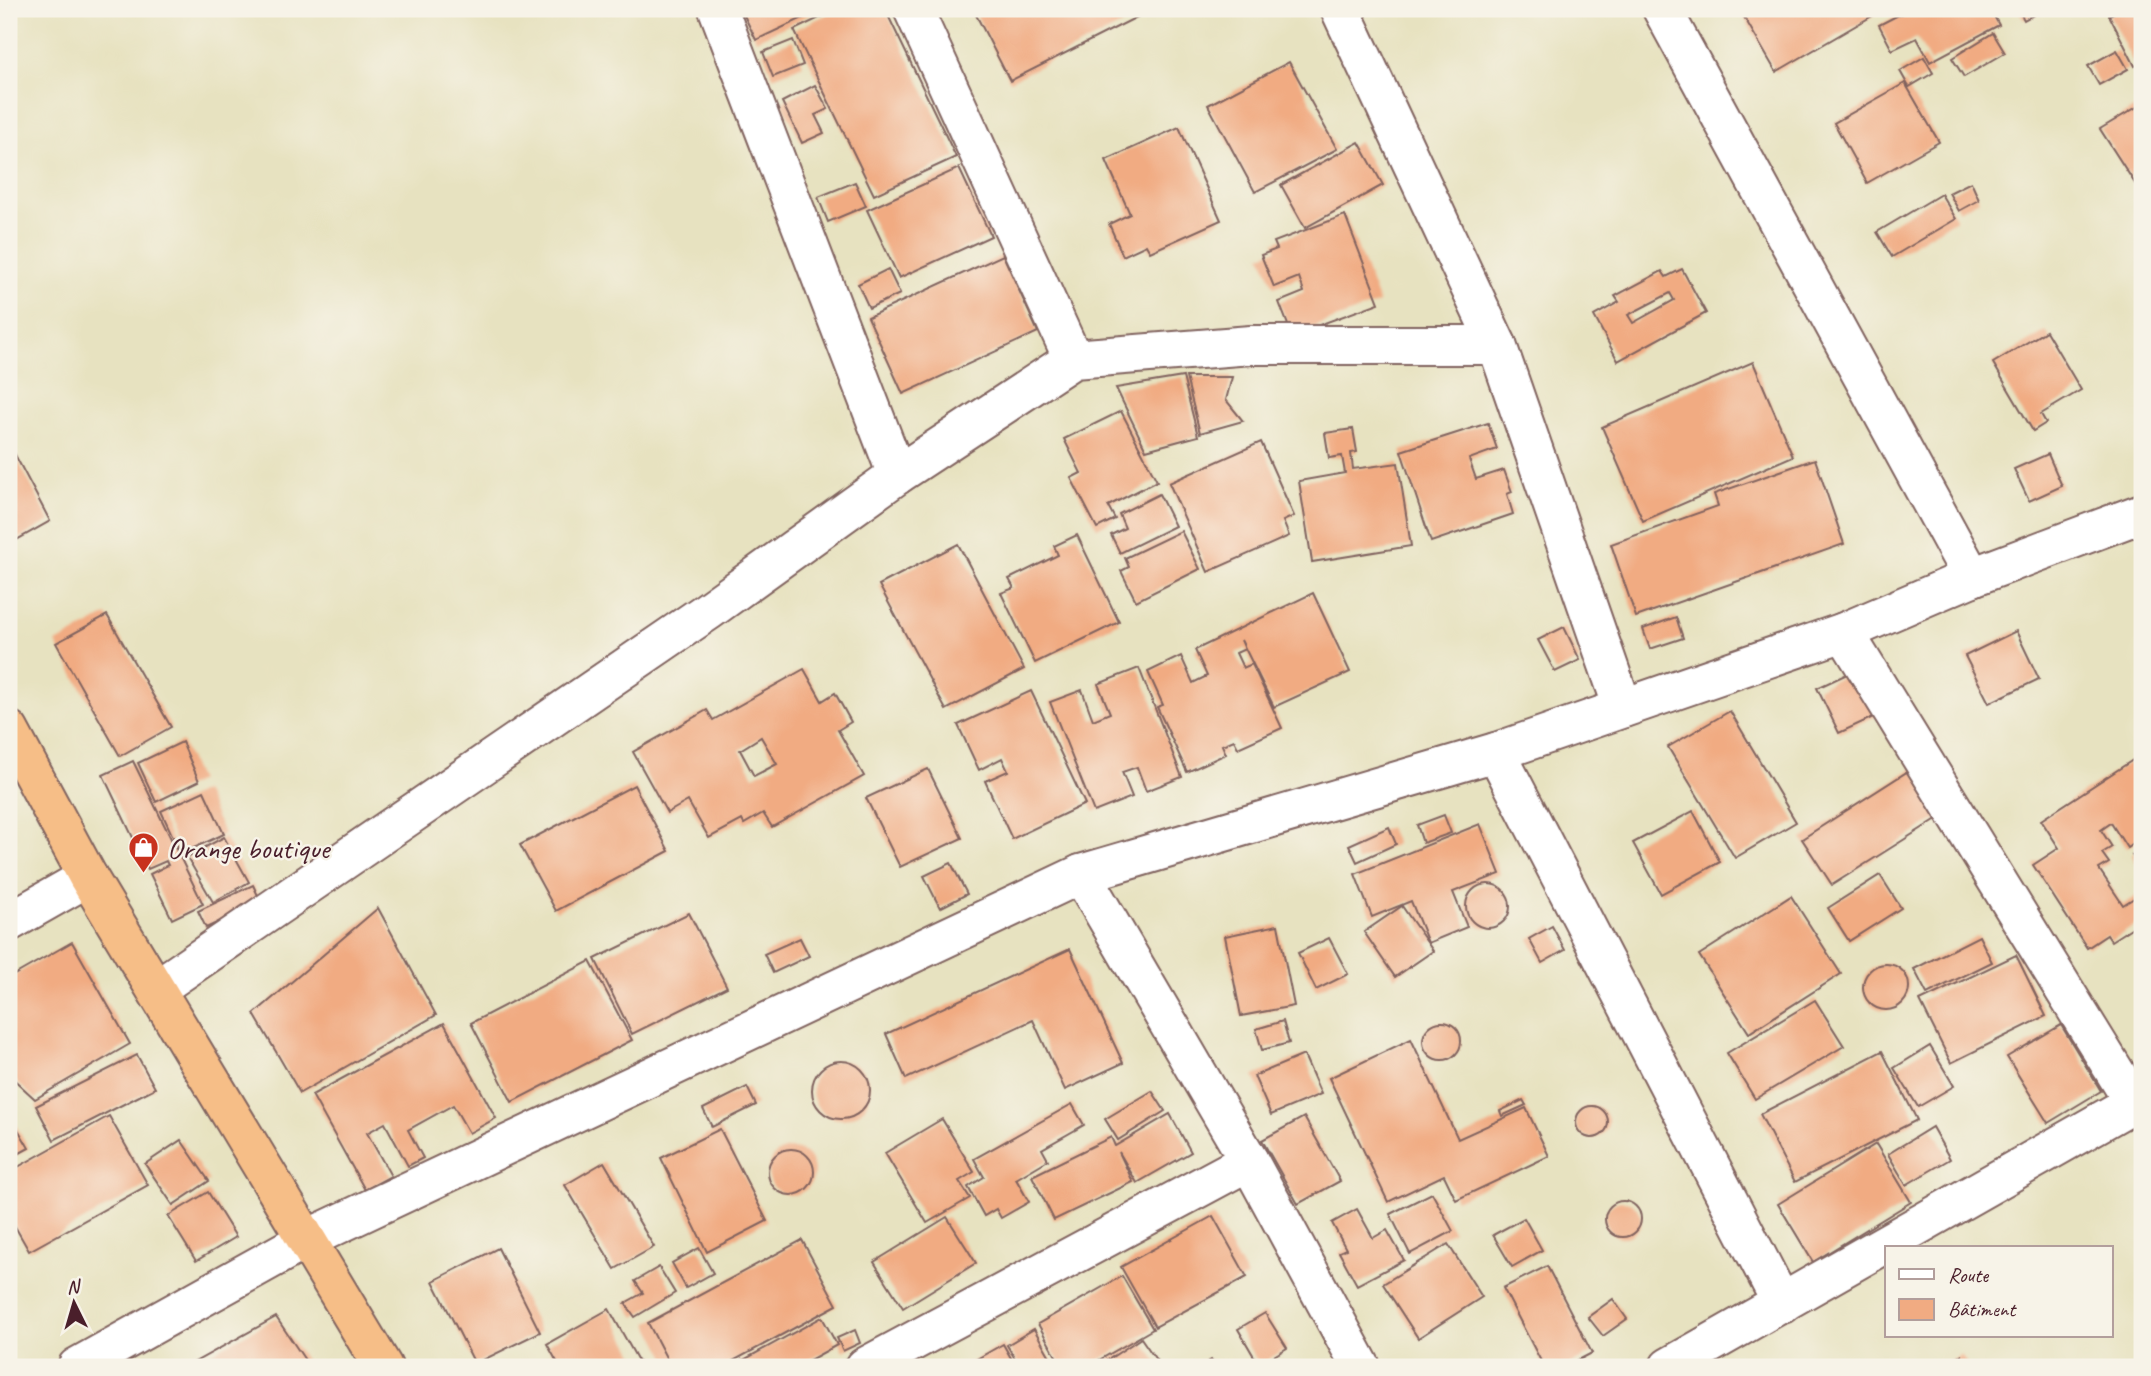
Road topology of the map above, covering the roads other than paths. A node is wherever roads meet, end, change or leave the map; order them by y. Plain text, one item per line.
1 (718, 9) edge
2 (914, 9) edge
3 (1340, 9) edge
4 (1662, 9) edge
5 (1497, 345) junction
6 (1073, 359) junction
7 (897, 475) junction
8 (2139, 522) edge
9 (1972, 577) junction
10 (1844, 632) junction
11 (1623, 708) junction
12 (9, 730) edge
13 (1496, 752) junction
14 (1081, 874) junction
15 (88, 877) junction
16 (9, 922) edge
17 (156, 989) junction
18 (2138, 1101) edge
19 (1249, 1161) junction
20 (307, 1239) junction
21 (1782, 1304) junction
22 (77, 1367) edge
23 (383, 1367) edge
24 (865, 1367) edge
25 (1361, 1367) edge
26 (1669, 1367) edge

1 - 7 street
2 - 6 street
3 - 5 street
4 - 9 street
5 - 6 street
5 - 11 street
6 - 7 street
7 - 17 street
8 - 9 street
9 - 10 street
10 - 11 street
10 - 18 street
11 - 13 street
12 - 15 highway
13 - 14 street
13 - 21 street
14 - 19 street
14 - 20 street
15 - 16 street
15 - 17 highway
17 - 20 highway
18 - 21 street
19 - 24 street
19 - 25 street
20 - 22 street
20 - 23 highway
21 - 26 street

